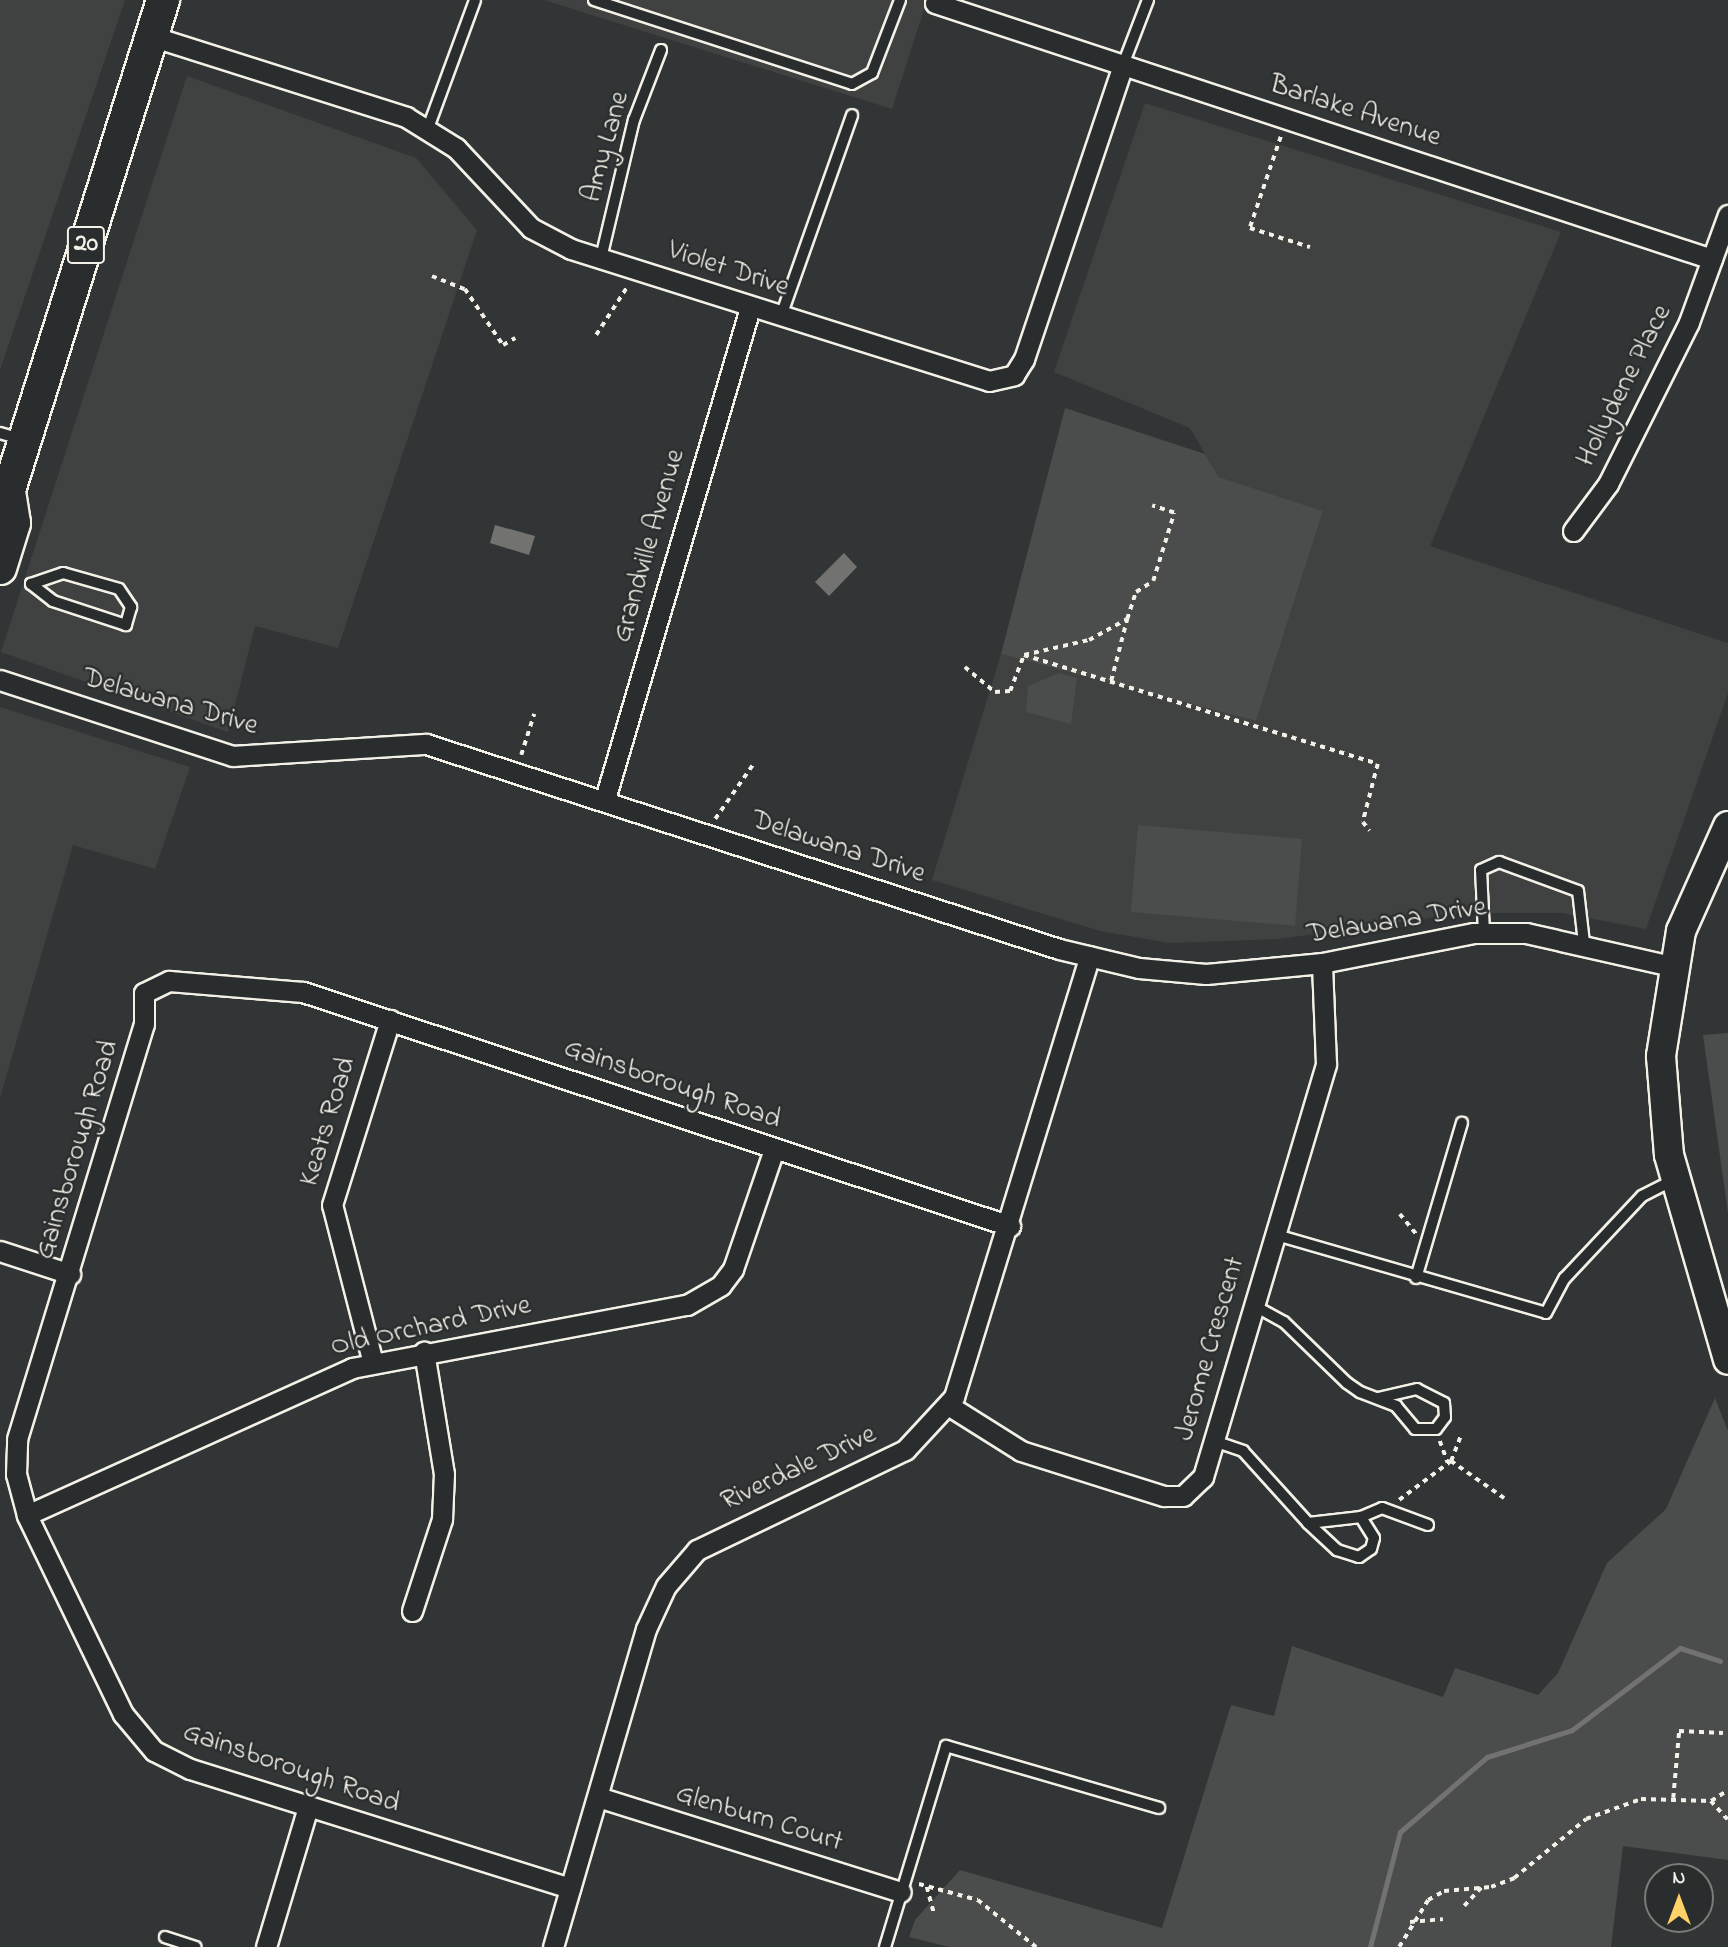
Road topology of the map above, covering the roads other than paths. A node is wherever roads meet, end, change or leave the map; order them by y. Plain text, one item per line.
1 (163, 0) edge
2 (475, 0) edge
3 (594, 0) edge
4 (901, 0) edge
5 (1148, 0) edge
6 (935, 3) dead end
7 (151, 36) junction
8 (661, 50) dead end
9 (1123, 65) junction
10 (852, 115) dead end
11 (428, 128) junction
12 (1728, 215) edge
13 (601, 258) junction
14 (1712, 259) junction
15 (750, 308) junction
16 (781, 317) junction
17 (12, 437) edge
18 (4, 495) edge
19 (1573, 531) dead end
20 (0, 568) edge
21 (127, 625) joint
22 (0, 680) edge
23 (605, 799) junction
24 (1728, 826) edge
25 (1484, 933) junction
26 (1584, 943) junction
27 (1090, 956) junction
28 (1322, 962) junction
29 (1671, 966) junction
30 (390, 1020) junction
31 (1462, 1123) dead end
32 (774, 1149) junction
33 (1674, 1179) junction
34 (1010, 1226) junction
35 (1273, 1234) junction
36 (0, 1251) edge
37 (70, 1273) junction
38 (1416, 1278) junction
39 (1252, 1305) junction
40 (424, 1352) junction
41 (1728, 1360) edge
42 (373, 1363) junction
43 (1378, 1398) junction
44 (948, 1405) junction
45 (1214, 1441) junction
46 (27, 1515) junction
47 (1361, 1517) junction
48 (1308, 1522) junction
49 (1428, 1525) dead end
50 (412, 1611) dead end
51 (601, 1798) junction
52 (308, 1807) junction
53 (1159, 1808) dead end
54 (570, 1888) junction
55 (901, 1892) junction
56 (165, 1937) dead end
57 (195, 1947) edge
58 (266, 1947) edge
59 (552, 1947) edge
60 (885, 1947) edge

1 - 7 main road, 20
2 - 11 lane
3 - 4 lane
5 - 9 lane
6 - 9 street, Barlake Avenue
7 - 11 street, Violet Drive
7 - 17 main road, 20
8 - 13 lane, Amy Lane
9 - 14 street, Barlake Avenue
9 - 16 street, Violet Drive
10 - 16 lane
11 - 13 street, Violet Drive
12 - 14 street
13 - 15 street, Violet Drive
14 - 19 street, Hollydene Place
15 - 16 street, Violet Drive
15 - 23 street, Grandville Avenue
17 - 18 main road, 20
18 - 20 main road, 20
21 - 21 lane
22 - 23 street, Delawana Drive
23 - 27 street, Delawana Drive
24 - 29 street
25 - 26 street, Delawana Drive
25 - 26 lane
25 - 28 street, Delawana Drive
26 - 29 street, Delawana Drive
27 - 28 street, Delawana Drive
27 - 34 street, Riverdale Drive
28 - 35 street, Jerome Crescent
29 - 33 street
30 - 32 street, Gainsborough Road
30 - 37 street, Gainsborough Road
30 - 42 street, Keats Road
31 - 38 lane
32 - 34 street, Gainsborough Road
32 - 40 street, Old Orchard Drive
33 - 38 lane
33 - 41 street
34 - 44 street, Riverdale Drive
35 - 38 lane
35 - 39 street, Jerome Crescent
36 - 37 street
37 - 46 street, Gainsborough Road
39 - 43 lane
39 - 45 street, Jerome Crescent
40 - 42 street, Old Orchard Drive
40 - 50 street
42 - 46 street, Old Orchard Drive
43 - 43 lane
44 - 45 street, Jerome Crescent
44 - 51 street, Riverdale Drive
45 - 48 lane
46 - 52 street, Gainsborough Road
47 - 48 lane
47 - 48 lane
47 - 49 lane
51 - 54 street, Riverdale Drive
51 - 55 street, Glenburn Court
52 - 54 street, Gainsborough Road
52 - 58 street
53 - 55 lane
54 - 59 street, Riverdale Drive
55 - 60 lane
56 - 57 lane

